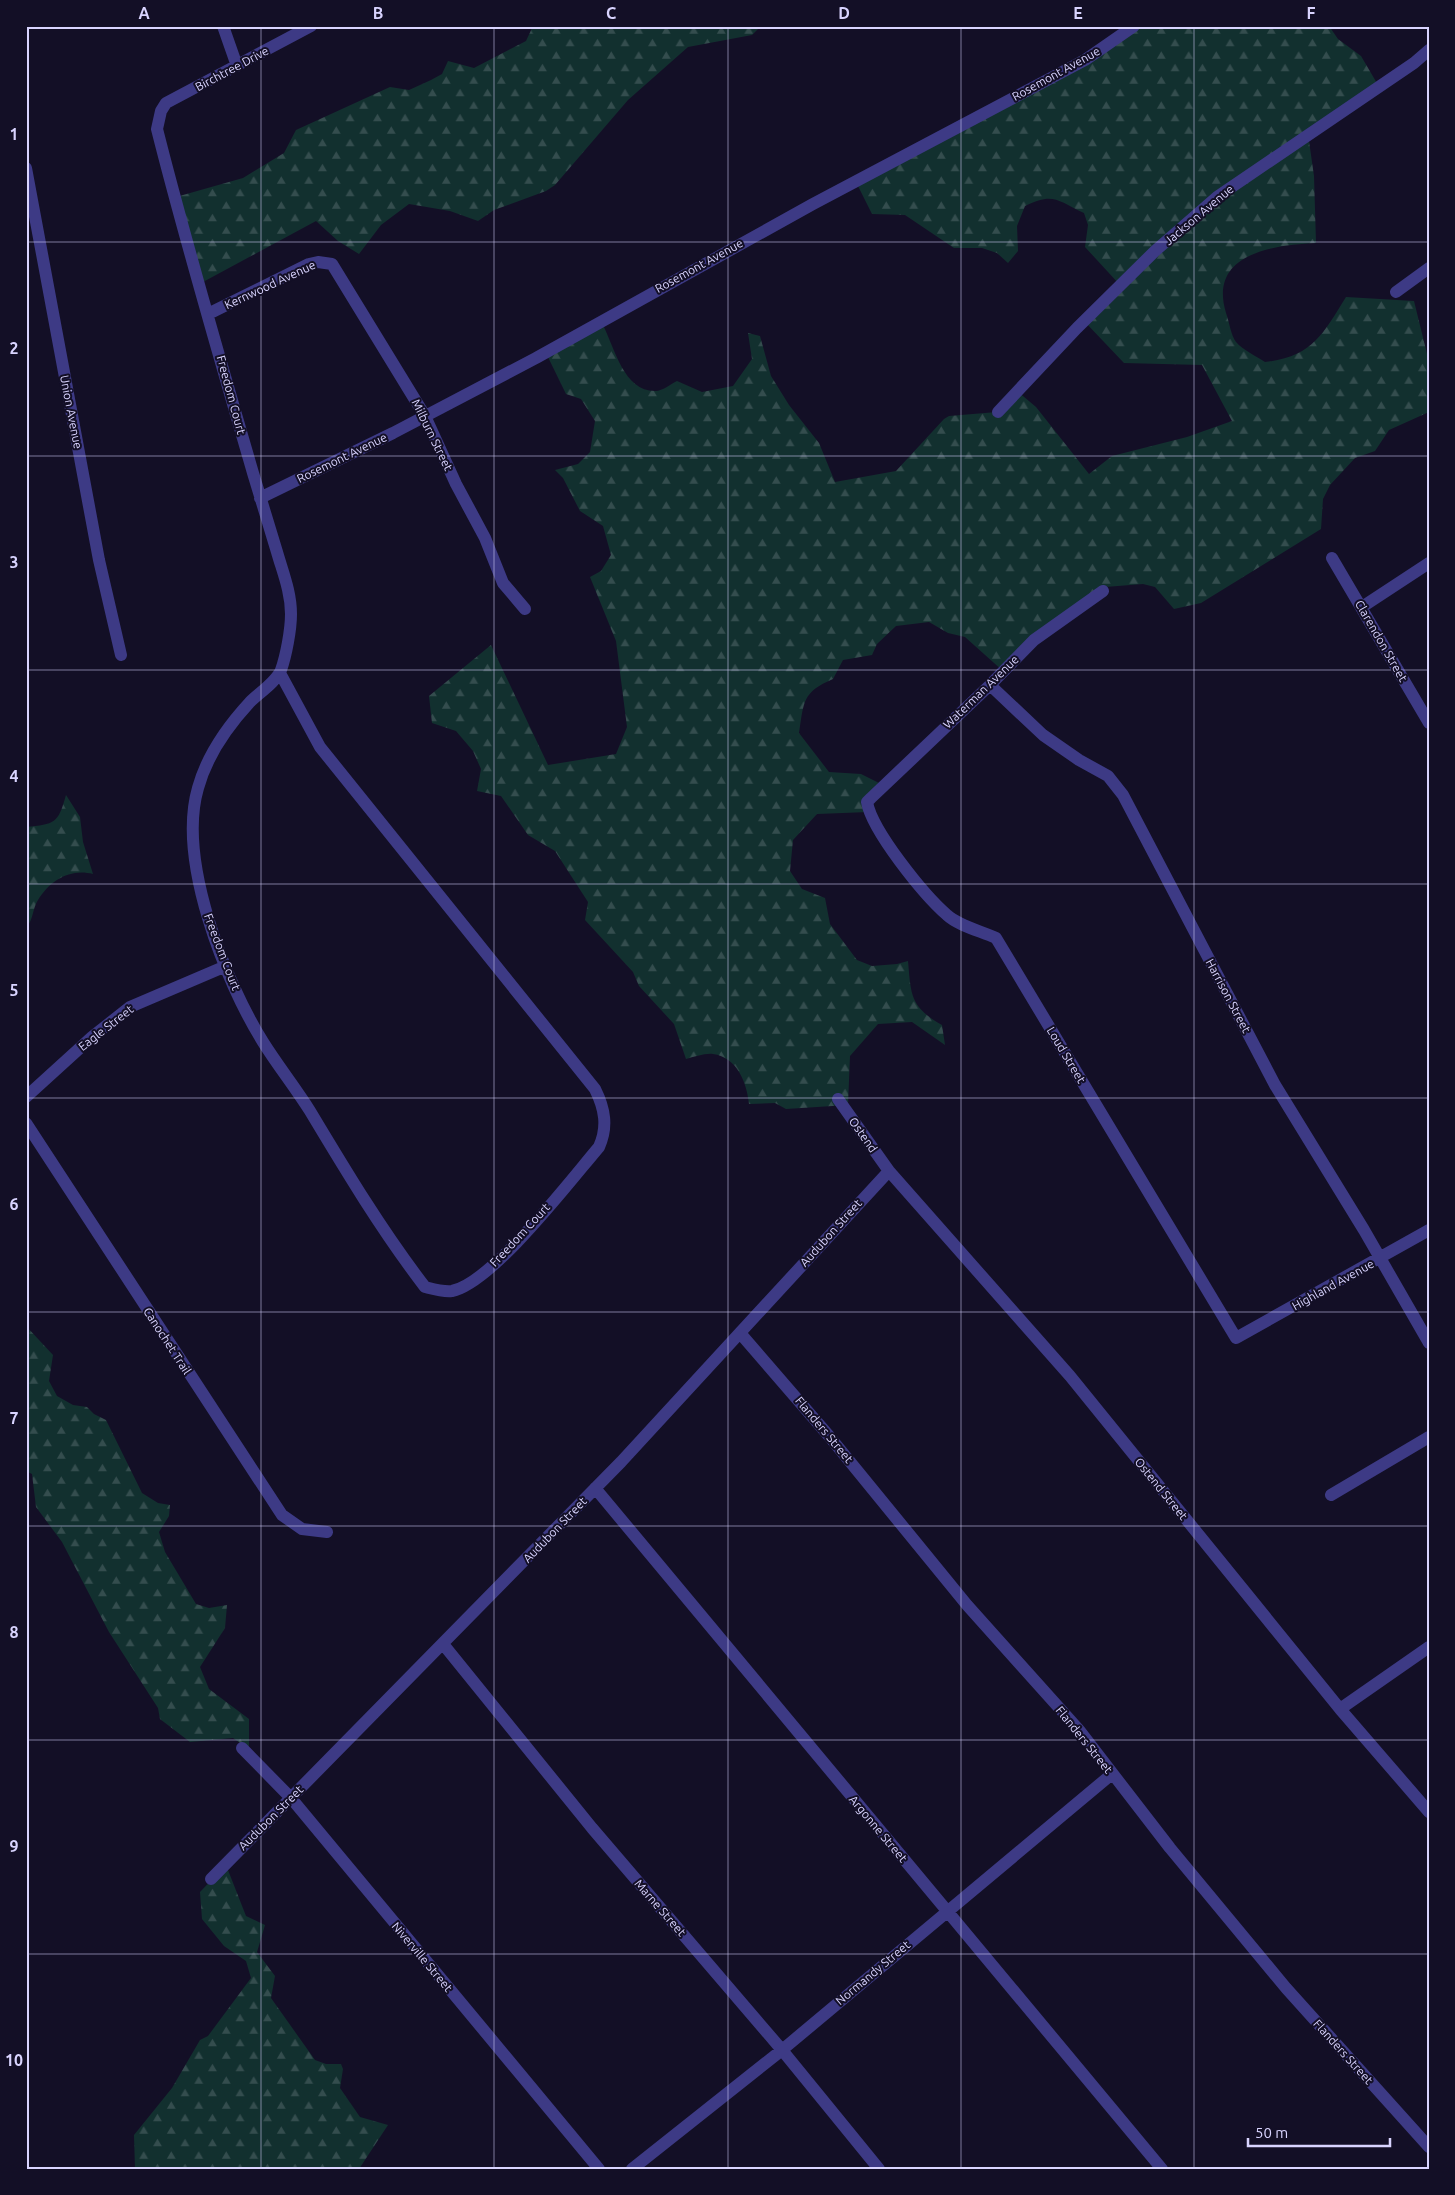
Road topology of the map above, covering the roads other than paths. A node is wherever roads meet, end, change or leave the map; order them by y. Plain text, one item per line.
1 (223, 26) edge
2 (311, 26) edge
3 (1134, 26) edge
4 (1429, 50) edge
5 (236, 66) junction
6 (159, 117) joint
7 (26, 168) edge
8 (332, 264) joint
9 (1429, 268) edge
10 (1396, 292) dead end
11 (208, 314) junction
12 (998, 412) dead end
13 (425, 416) junction
14 (260, 498) junction
15 (1332, 558) dead end
16 (1429, 563) edge
17 (1103, 590) dead end
18 (1362, 607) junction
19 (525, 609) dead end
20 (121, 655) dead end
21 (280, 673) junction
22 (990, 685) junction
23 (1429, 723) edge
24 (867, 802) joint
25 (226, 966) junction
26 (26, 1097) edge
27 (838, 1099) dead end
28 (26, 1123) edge
29 (889, 1171) junction
30 (1429, 1230) edge
31 (1380, 1259) junction
32 (740, 1333) junction
33 (1236, 1338) joint
34 (1429, 1343) edge
35 (1429, 1437) edge
36 (595, 1488) junction
37 (1331, 1495) dead end
38 (327, 1532) dead end
39 (443, 1644) junction
40 (1429, 1647) edge
41 (1340, 1708) junction
42 (242, 1748) dead end
43 (1112, 1774) junction
44 (291, 1798) junction
45 (1429, 1812) edge
46 (211, 1879) dead end
47 (947, 1912) junction
48 (782, 2050) junction
49 (1429, 2147) edge
50 (599, 2169) edge
51 (632, 2169) edge
52 (880, 2169) edge
53 (1162, 2169) edge

1 - 5 street
2 - 5 street, Birchtree Drive
3 - 13 street, Rosemont Avenue
4 - 12 street, Jackson Avenue
5 - 6 street, Birchtree Drive
6 - 11 street, Freedom Court
7 - 20 street, Union Avenue
8 - 11 street, Kernwood Avenue
8 - 13 street, Milburn Street
9 - 10 street
11 - 14 street, Freedom Court
13 - 14 street, Rosemont Avenue
13 - 19 street, Milburn Street
14 - 21 street, Freedom Court
15 - 18 street, Clarendon Street
16 - 18 street
17 - 22 street, Waterman Avenue
18 - 23 street, Clarendon Street
21 - 25 street, Freedom Court
21 - 25 street, Freedom Court
22 - 24 street, Waterman Avenue
22 - 31 street, Harrison Street
24 - 33 street, Loud Street
25 - 26 street, Eagle Street
27 - 29 street, Ostend
28 - 38 street, Canochet Trail
29 - 32 street, Audubon Street
29 - 41 street, Ostend Street
30 - 31 street, Highland Avenue
31 - 33 street, Highland Avenue
31 - 34 street, Harrison Street
32 - 36 street, Audubon Street
32 - 43 street, Flanders Street
35 - 37 street
36 - 39 street, Audubon Street
36 - 47 street, Argonne Street
39 - 44 street, Audubon Street
39 - 48 street, Marne Street
40 - 41 street
41 - 45 street, Ostend Street
42 - 44 street, Niverville Street
43 - 47 street, Normandy Street
43 - 49 street, Flanders Street
44 - 46 street, Audubon Street
44 - 50 street, Niverville Street
47 - 48 street, Normandy Street
47 - 53 street, Argonne Street
48 - 51 street, Normandy Street
48 - 52 street, Marne Street

